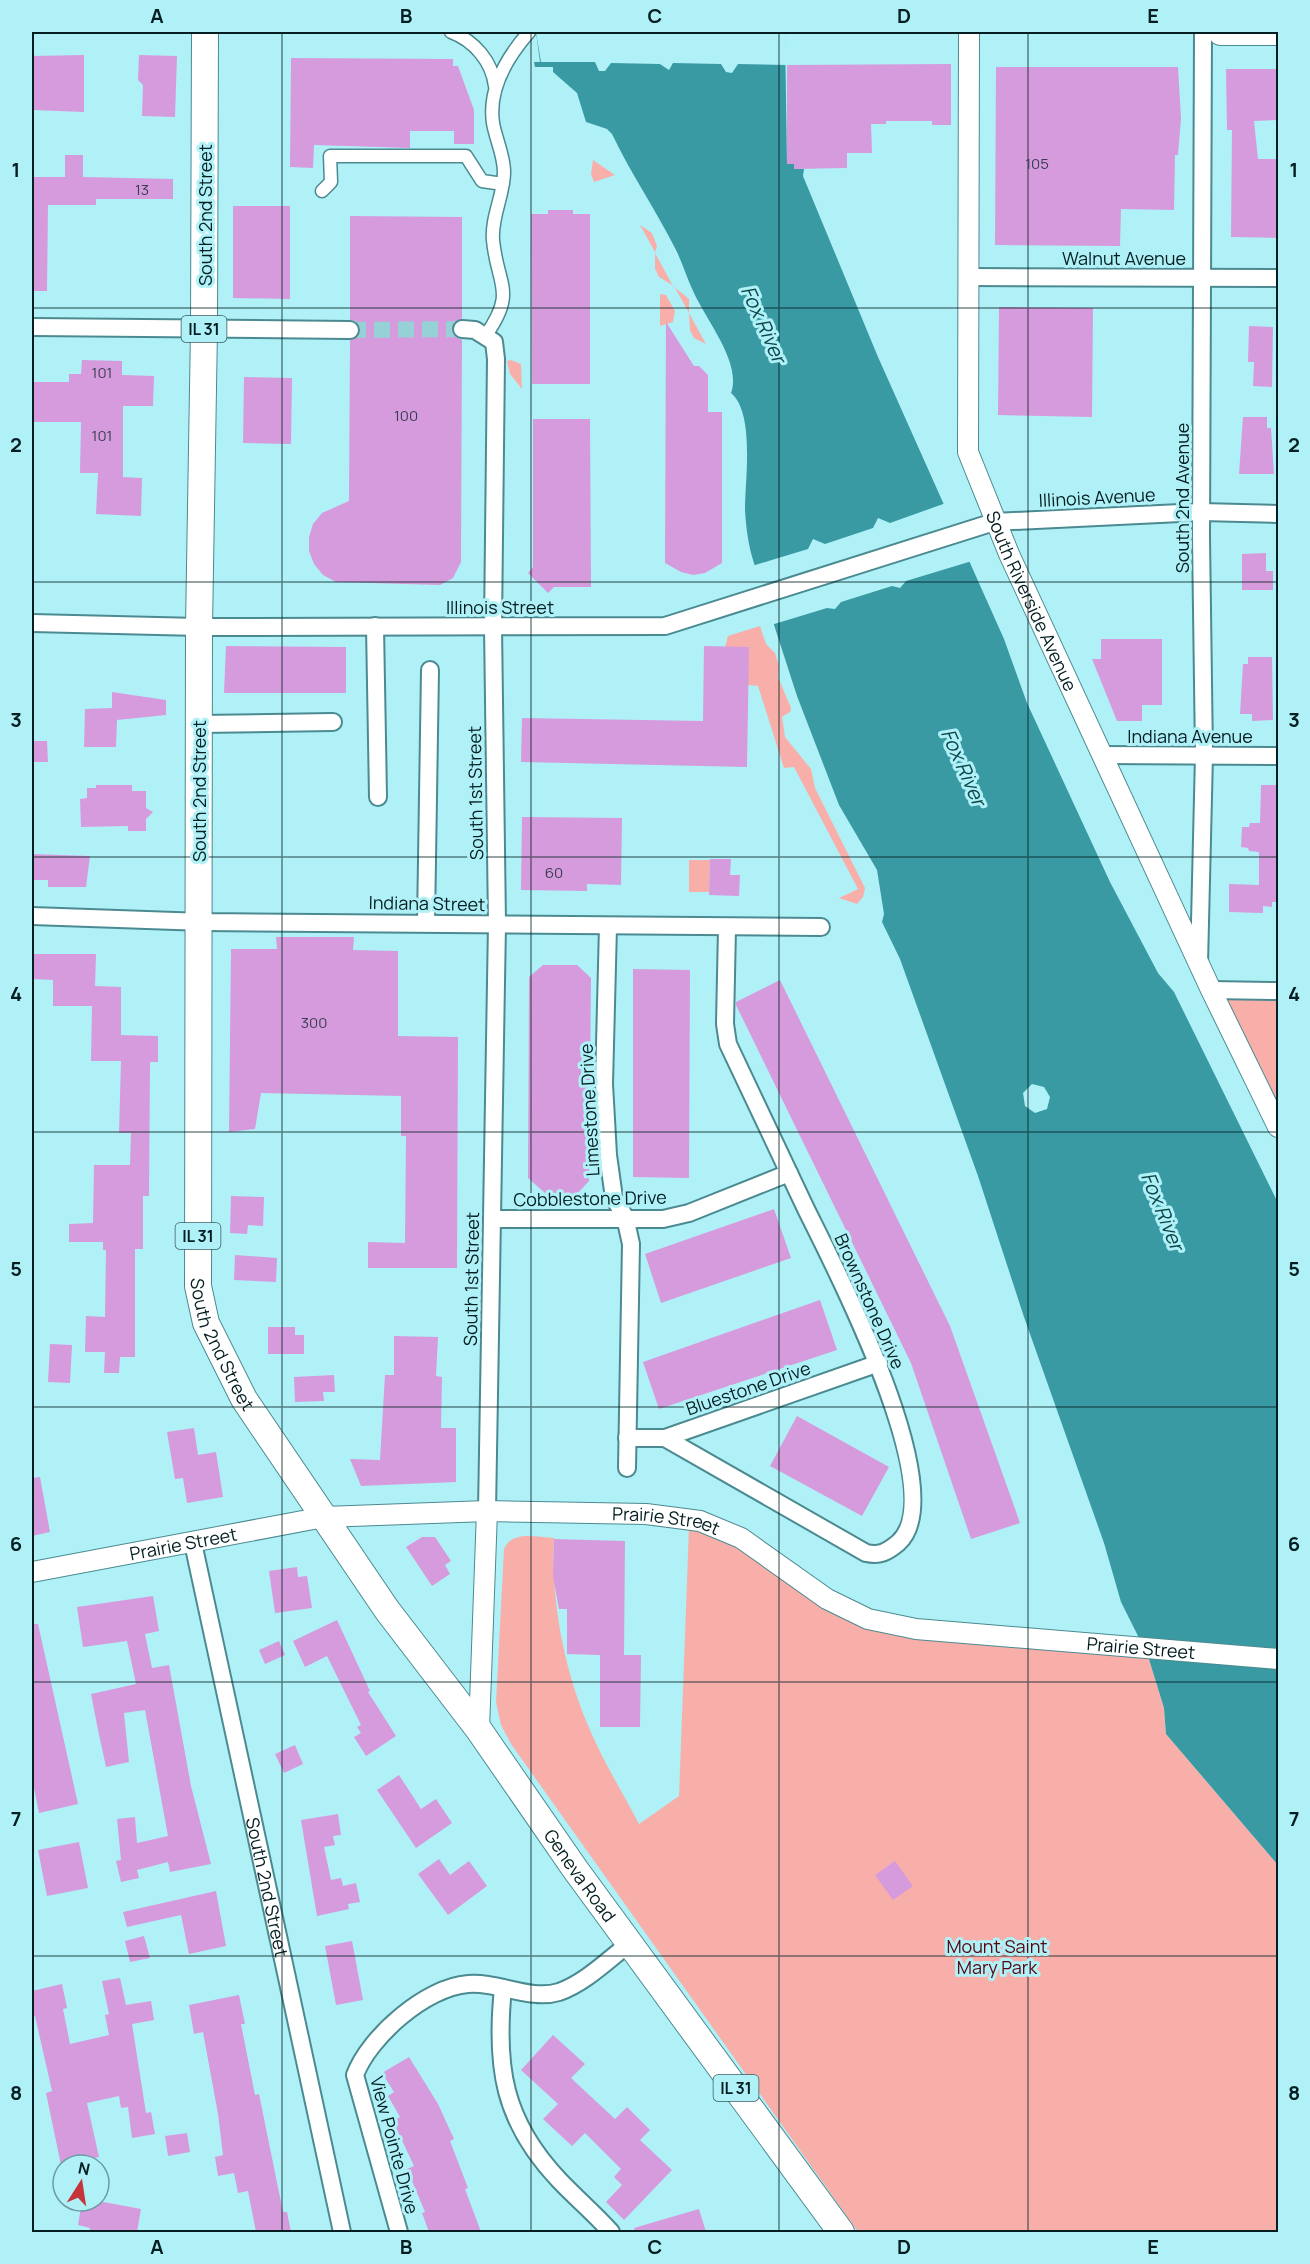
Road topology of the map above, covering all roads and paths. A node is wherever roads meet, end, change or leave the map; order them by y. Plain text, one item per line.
1 (205, 32) edge
2 (452, 32) edge
3 (529, 32) edge
4 (969, 32) edge
5 (1203, 32) edge
6 (1221, 32) edge
7 (1278, 32) edge
8 (495, 87) junction
9 (502, 184) junction
10 (322, 191) dead end
11 (969, 277) junction
12 (1202, 277) junction
13 (1278, 278) edge
14 (32, 327) edge
15 (204, 329) junction
16 (462, 329) tunnel mouth
17 (350, 330) tunnel mouth
18 (486, 335) junction
19 (1201, 512) junction
20 (1278, 513) edge
21 (994, 522) junction
22 (955, 534) joint
23 (32, 623) edge
24 (375, 626) junction
25 (493, 626) junction
26 (199, 627) junction
27 (430, 670) dead end
28 (333, 722) dead end
29 (199, 724) junction
30 (1102, 755) junction
31 (1204, 755) junction
32 (1278, 756) edge
33 (378, 797) dead end
34 (32, 916) edge
35 (199, 921) junction
36 (426, 923) junction
37 (496, 924) junction
38 (608, 926) junction
39 (821, 927) dead end
40 (727, 928) junction
41 (1199, 964) junction
42 (1211, 990) junction
43 (1278, 991) edge
44 (1278, 1127) edge
45 (789, 1173) junction
46 (625, 1218) junction
47 (492, 1219) junction
48 (879, 1363) junction
49 (627, 1438) junction
50 (665, 1438) junction
51 (627, 1468) dead end
52 (487, 1511) junction
53 (324, 1517) junction
54 (194, 1544) junction
55 (32, 1572) edge
56 (1278, 1659) edge
57 (479, 1730) junction
58 (630, 1943) junction
59 (503, 1988) junction
60 (342, 2232) edge
61 (399, 2232) edge
62 (611, 2232) edge
63 (841, 2232) edge

1 - 15 main road, South 2nd Street / IL 31
2 - 8 street
3 - 8 street
4 - 11 street, South Riverside Avenue
5 - 12 street, South 2nd Avenue
6 - 7 main road
8 - 9 street
9 - 10 street
9 - 18 street
11 - 12 street, Walnut Avenue
11 - 21 street, South Riverside Avenue
12 - 13 street, Walnut Avenue
12 - 19 street, South 2nd Avenue
14 - 15 street
15 - 17 street
15 - 26 main road, South 2nd Street / IL 31
16 - 18 street
18 - 25 street, South 1st Street
19 - 20 street, Illinois Avenue
19 - 21 street, Illinois Avenue
19 - 31 street, South 2nd Avenue
21 - 22 street, Illinois Avenue
21 - 30 street, South Riverside Avenue
22 - 25 street, Illinois Street
23 - 26 street, Illinois Street
24 - 25 street, Illinois Street
24 - 26 street, Illinois Street
24 - 33 street
25 - 37 street, South 1st Street
26 - 29 main road, South 2nd Street / IL 31
27 - 36 street
28 - 29 street
29 - 35 main road, South 2nd Street / IL 31
30 - 31 street, Indiana Avenue
30 - 41 street, South Riverside Avenue
31 - 32 street, Indiana Avenue
31 - 41 street, South 2nd Avenue
34 - 35 street, Indiana Street
35 - 36 street, Indiana Street
35 - 53 main road, South 2nd Street / IL 31
36 - 37 street, Indiana Street
37 - 38 street, Indiana Street
37 - 47 street, South 1st Street
38 - 40 street, Indiana Street
38 - 46 street, Limestone Drive
39 - 40 street, Indiana Street
40 - 45 street, Brownstone Drive
41 - 42 street, South Riverside Avenue
42 - 43 street
42 - 44 street, South Riverside Avenue
45 - 46 street, Cobblestone Drive
45 - 48 street, Brownstone Drive
46 - 47 street, Cobblestone Drive
46 - 49 street, Limestone Drive
47 - 52 street, South 1st Street
48 - 50 street, Bluestone Drive
48 - 50 street, Brownstone Drive
49 - 50 street, Bluestone Drive
49 - 51 street, Limestone Drive
52 - 53 street, Prairie Street
52 - 56 street, Prairie Street
52 - 57 street
53 - 54 street, Prairie Street
53 - 57 main road, Geneva Road / IL 31
54 - 55 street, Prairie Street
54 - 60 street, South 2nd Street
57 - 58 main road, Geneva Road / IL 31
58 - 59 street, View Pointe Drive
58 - 63 main road, Geneva Road / IL 31
59 - 61 street, View Pointe Drive
59 - 62 street

